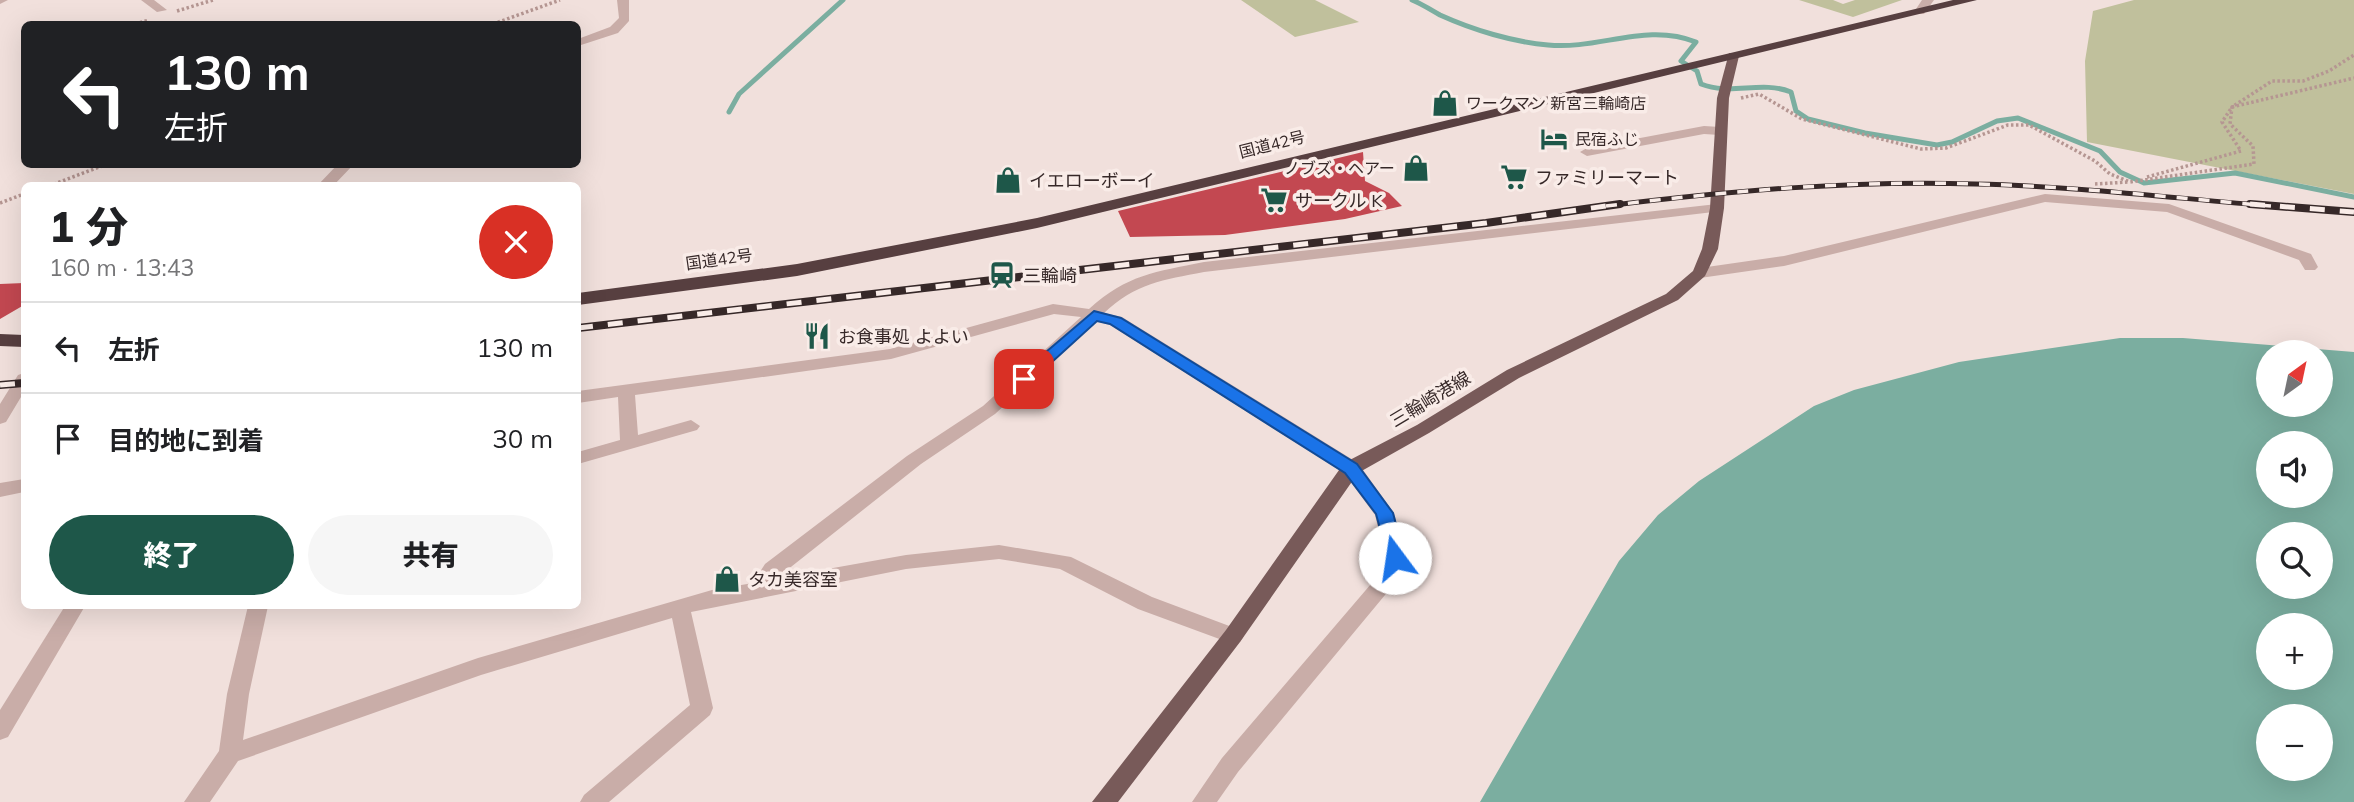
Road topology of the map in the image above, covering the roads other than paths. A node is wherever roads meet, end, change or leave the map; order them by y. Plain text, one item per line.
1 (147, 0) edge
2 (623, 0) edge
3 (1970, 0) edge
4 (1924, 6) edge
5 (161, 10) dead end
6 (581, 42) edge
7 (1733, 57) junction
8 (1720, 131) junction
9 (1587, 152) dead end
10 (343, 168) edge
11 (328, 182) edge
12 (1717, 208) junction
13 (2310, 267) dead end
14 (1700, 273) junction
15 (581, 299) edge
16 (1094, 315) junction
17 (0, 340) edge
18 (21, 341) edge
19 (21, 384) edge
20 (626, 391) junction
21 (581, 397) edge
22 (0, 418) edge
23 (691, 426) dead end
24 (629, 443) junction
25 (581, 457) edge
26 (1351, 468) junction
27 (21, 486) edge
28 (0, 490) edge
29 (760, 589) junction
30 (680, 608) junction
31 (73, 609) edge
32 (257, 609) edge
33 (1233, 636) junction
34 (0, 730) edge
35 (230, 754) junction
36 (196, 802) edge
37 (592, 802) edge
38 (1104, 802) edge
39 (1204, 802) edge

1 - 5 street
2 - 6 street
3 - 4 highway, 国道42号
4 - 7 highway, 国道42号
7 - 8 main road
7 - 15 highway, 国道42号
8 - 9 street
8 - 12 main road
10 - 11 street
12 - 14 main road
12 - 16 street
13 - 14 street
14 - 26 main road, 三輪崎港線
16 - 20 street
16 - 26 street
16 - 29 street
17 - 18 highway
19 - 22 street
20 - 21 street
20 - 24 street
23 - 24 street
24 - 25 street
26 - 33 main road, 三輪崎港線
26 - 39 street
27 - 28 street
29 - 30 street
29 - 33 street
30 - 35 street
30 - 37 street
31 - 34 street
32 - 35 street
33 - 38 main road, 三輪崎港線
35 - 36 street

